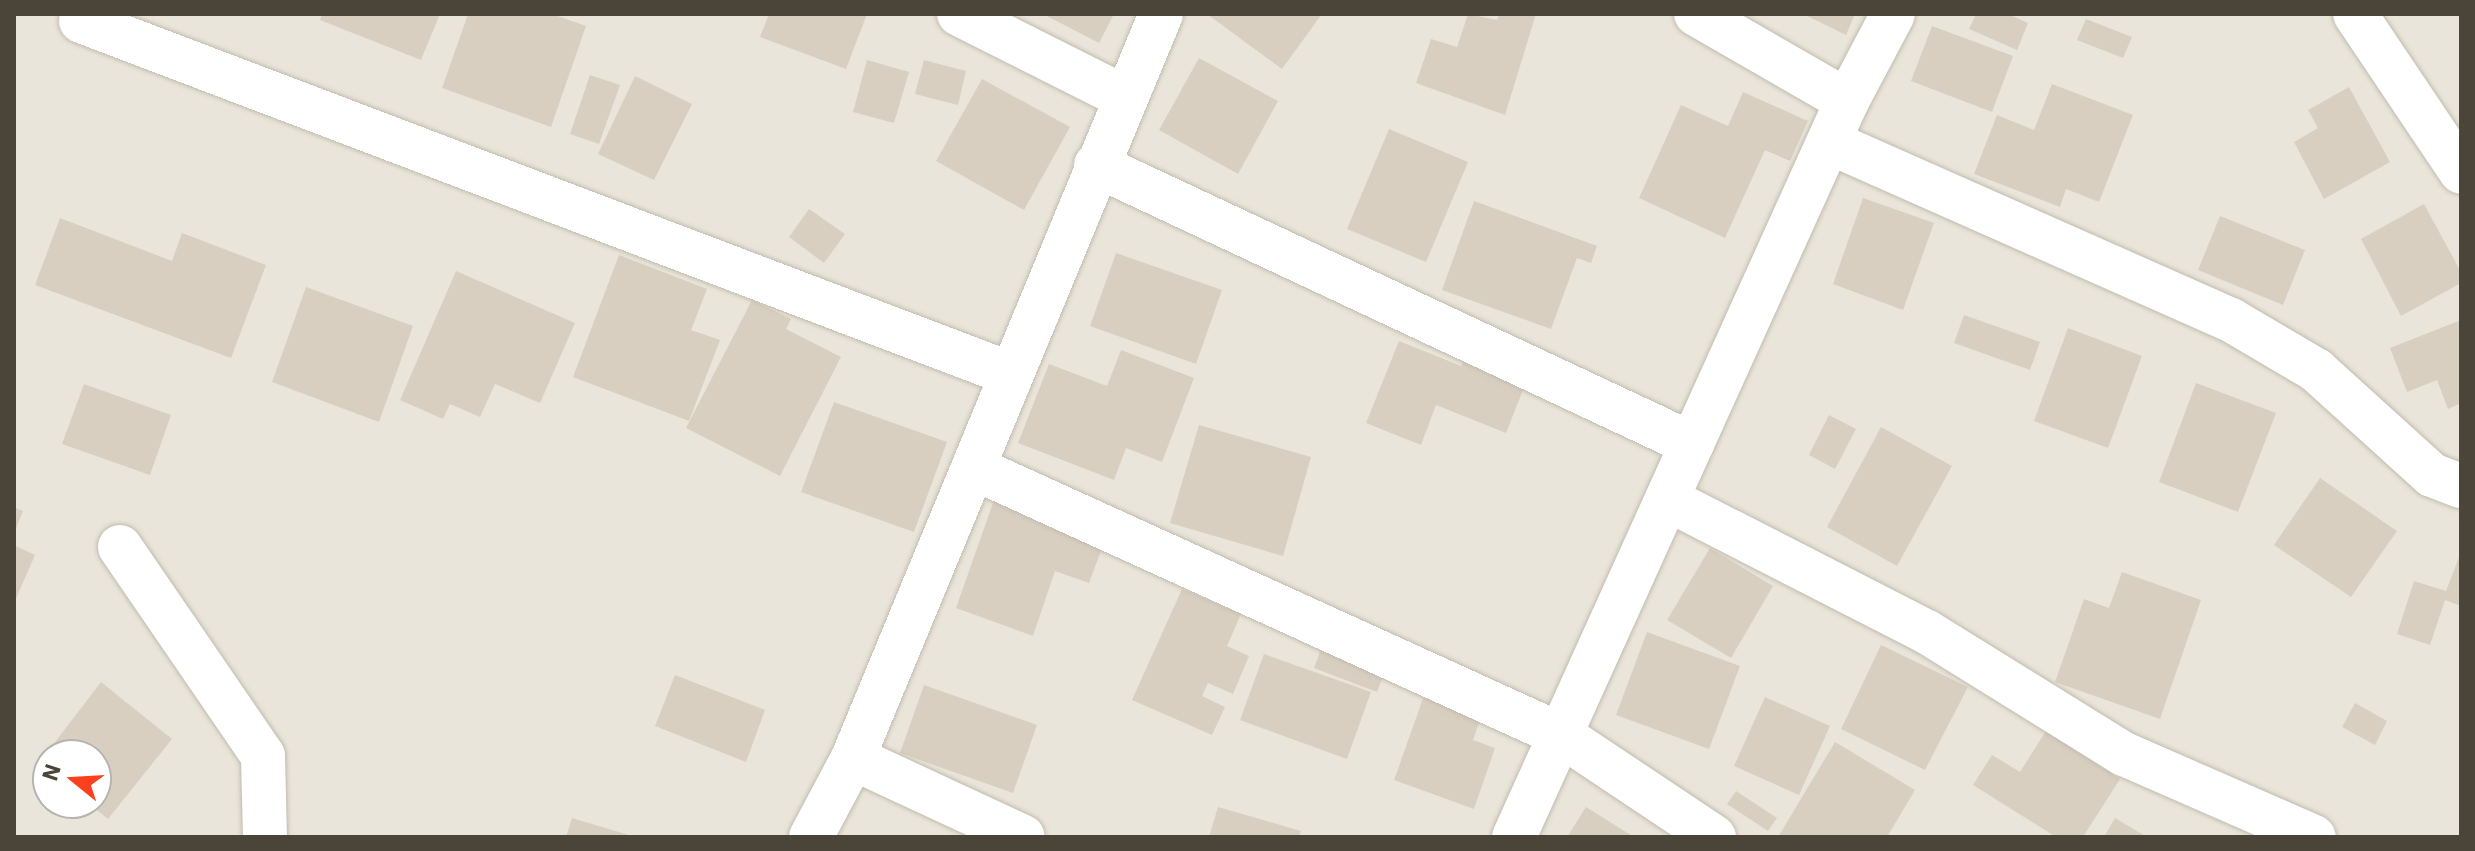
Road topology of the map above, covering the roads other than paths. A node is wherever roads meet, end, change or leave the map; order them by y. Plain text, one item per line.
1 (959, 14) edge
2 (1161, 14) edge
3 (1696, 14) edge
4 (1893, 14) edge
5 (2355, 14) edge
6 (81, 21) dead end
7 (1122, 96) junction
8 (1847, 101) junction
9 (1829, 142) junction
10 (1096, 165) junction
11 (2461, 172) edge
12 (1011, 374) junction
13 (1692, 444) junction
14 (974, 468) junction
15 (2461, 486) edge
16 (1667, 499) junction
17 (120, 547) dead end
18 (1561, 735) junction
19 (853, 758) junction
20 (265, 837) edge
21 (811, 837) edge
22 (1023, 837) edge
23 (1514, 837) edge
24 (1714, 837) edge
25 (2314, 837) edge

1 - 7 street
2 - 7 street
3 - 8 street
4 - 8 street
5 - 11 street
6 - 12 street
7 - 10 street
8 - 9 street
9 - 13 street
9 - 15 street
10 - 12 street
10 - 13 street
12 - 14 street
13 - 16 street
14 - 18 street
14 - 19 street
16 - 18 street
16 - 25 street
17 - 20 street
18 - 23 street
18 - 24 street
19 - 21 street
19 - 22 street

